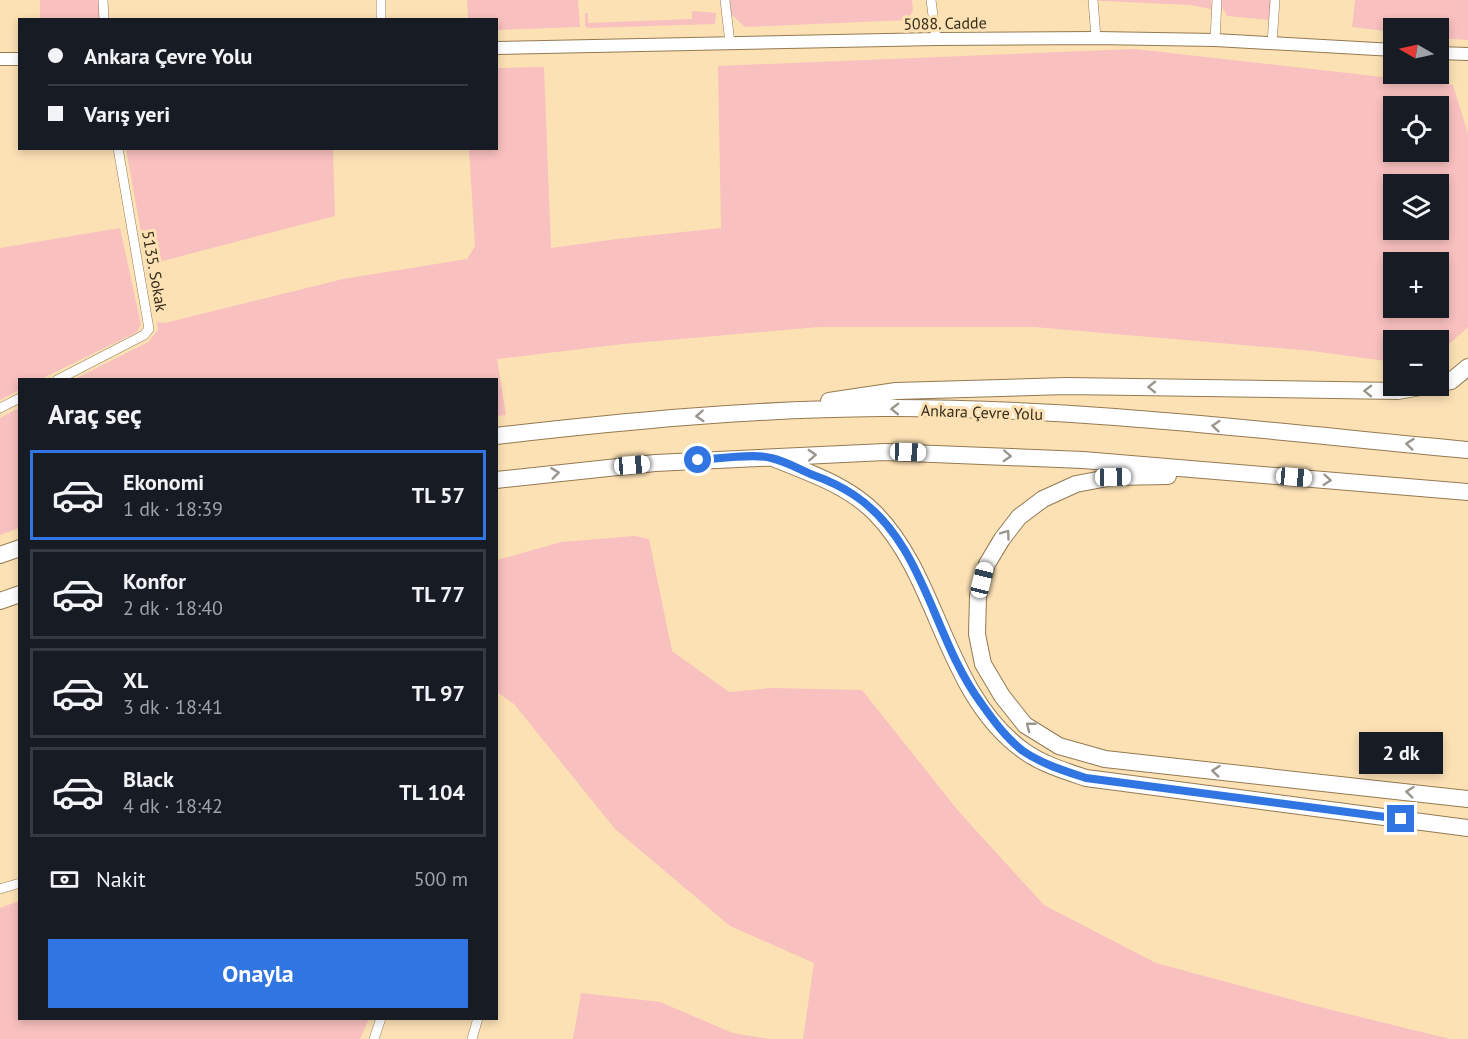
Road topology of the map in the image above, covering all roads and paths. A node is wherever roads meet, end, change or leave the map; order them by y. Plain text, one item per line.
1 (103, 0) edge
2 (381, 0) edge
3 (725, 0) edge
4 (931, 0) edge
5 (1093, 0) edge
6 (1217, 0) edge
7 (1275, 0) edge
8 (104, 18) edge
9 (381, 18) edge
10 (1096, 38) junction
11 (936, 39) junction
12 (1215, 40) junction
13 (730, 43) junction
14 (1272, 43) junction
15 (498, 48) edge
16 (1383, 49) edge
17 (1449, 53) edge
18 (1468, 54) edge
19 (18, 59) edge
20 (0, 60) edge
21 (118, 150) edge
22 (1468, 367) edge
23 (61, 378) edge
24 (1449, 381) edge
25 (1383, 391) edge
26 (18, 399) edge
27 (0, 408) edge
28 (756, 412) junction
29 (498, 436) edge
30 (1468, 450) edge
31 (769, 457) junction
32 (1272, 475) junction
33 (498, 480) edge
34 (1468, 492) edge
35 (18, 549) edge
36 (0, 555) edge
37 (18, 595) edge
38 (0, 601) edge
39 (1468, 799) edge
40 (1468, 828) edge
41 (18, 884) edge
42 (0, 889) edge
43 (380, 1020) edge
44 (477, 1020) edge
45 (374, 1039) edge
46 (472, 1039) edge

1 - 8 street
2 - 9 street
3 - 13 street
4 - 11 street
5 - 10 street
6 - 12 street
7 - 14 street
10 - 11 street, 5088. Cadde
10 - 12 street, 5088. Cadde
11 - 13 street, 5088. Cadde
12 - 14 street, 5088. Cadde
13 - 15 street, 5088. Cadde
14 - 16 street, 5088. Cadde
17 - 18 street
19 - 20 street
21 - 23 street, 5135. Sokak
22 - 24 highway
25 -> 28 highway
26 - 27 street
28 -> 29 highway, Ankara Çevre Yolu
30 -> 28 highway, Ankara Çevre Yolu
31 -> 32 highway
33 -> 31 highway
31 - 40 highway
32 -> 34 highway
39 -> 32 highway
35 - 36 highway
37 - 38 highway
41 - 42 street
43 - 45 street
44 - 46 street

